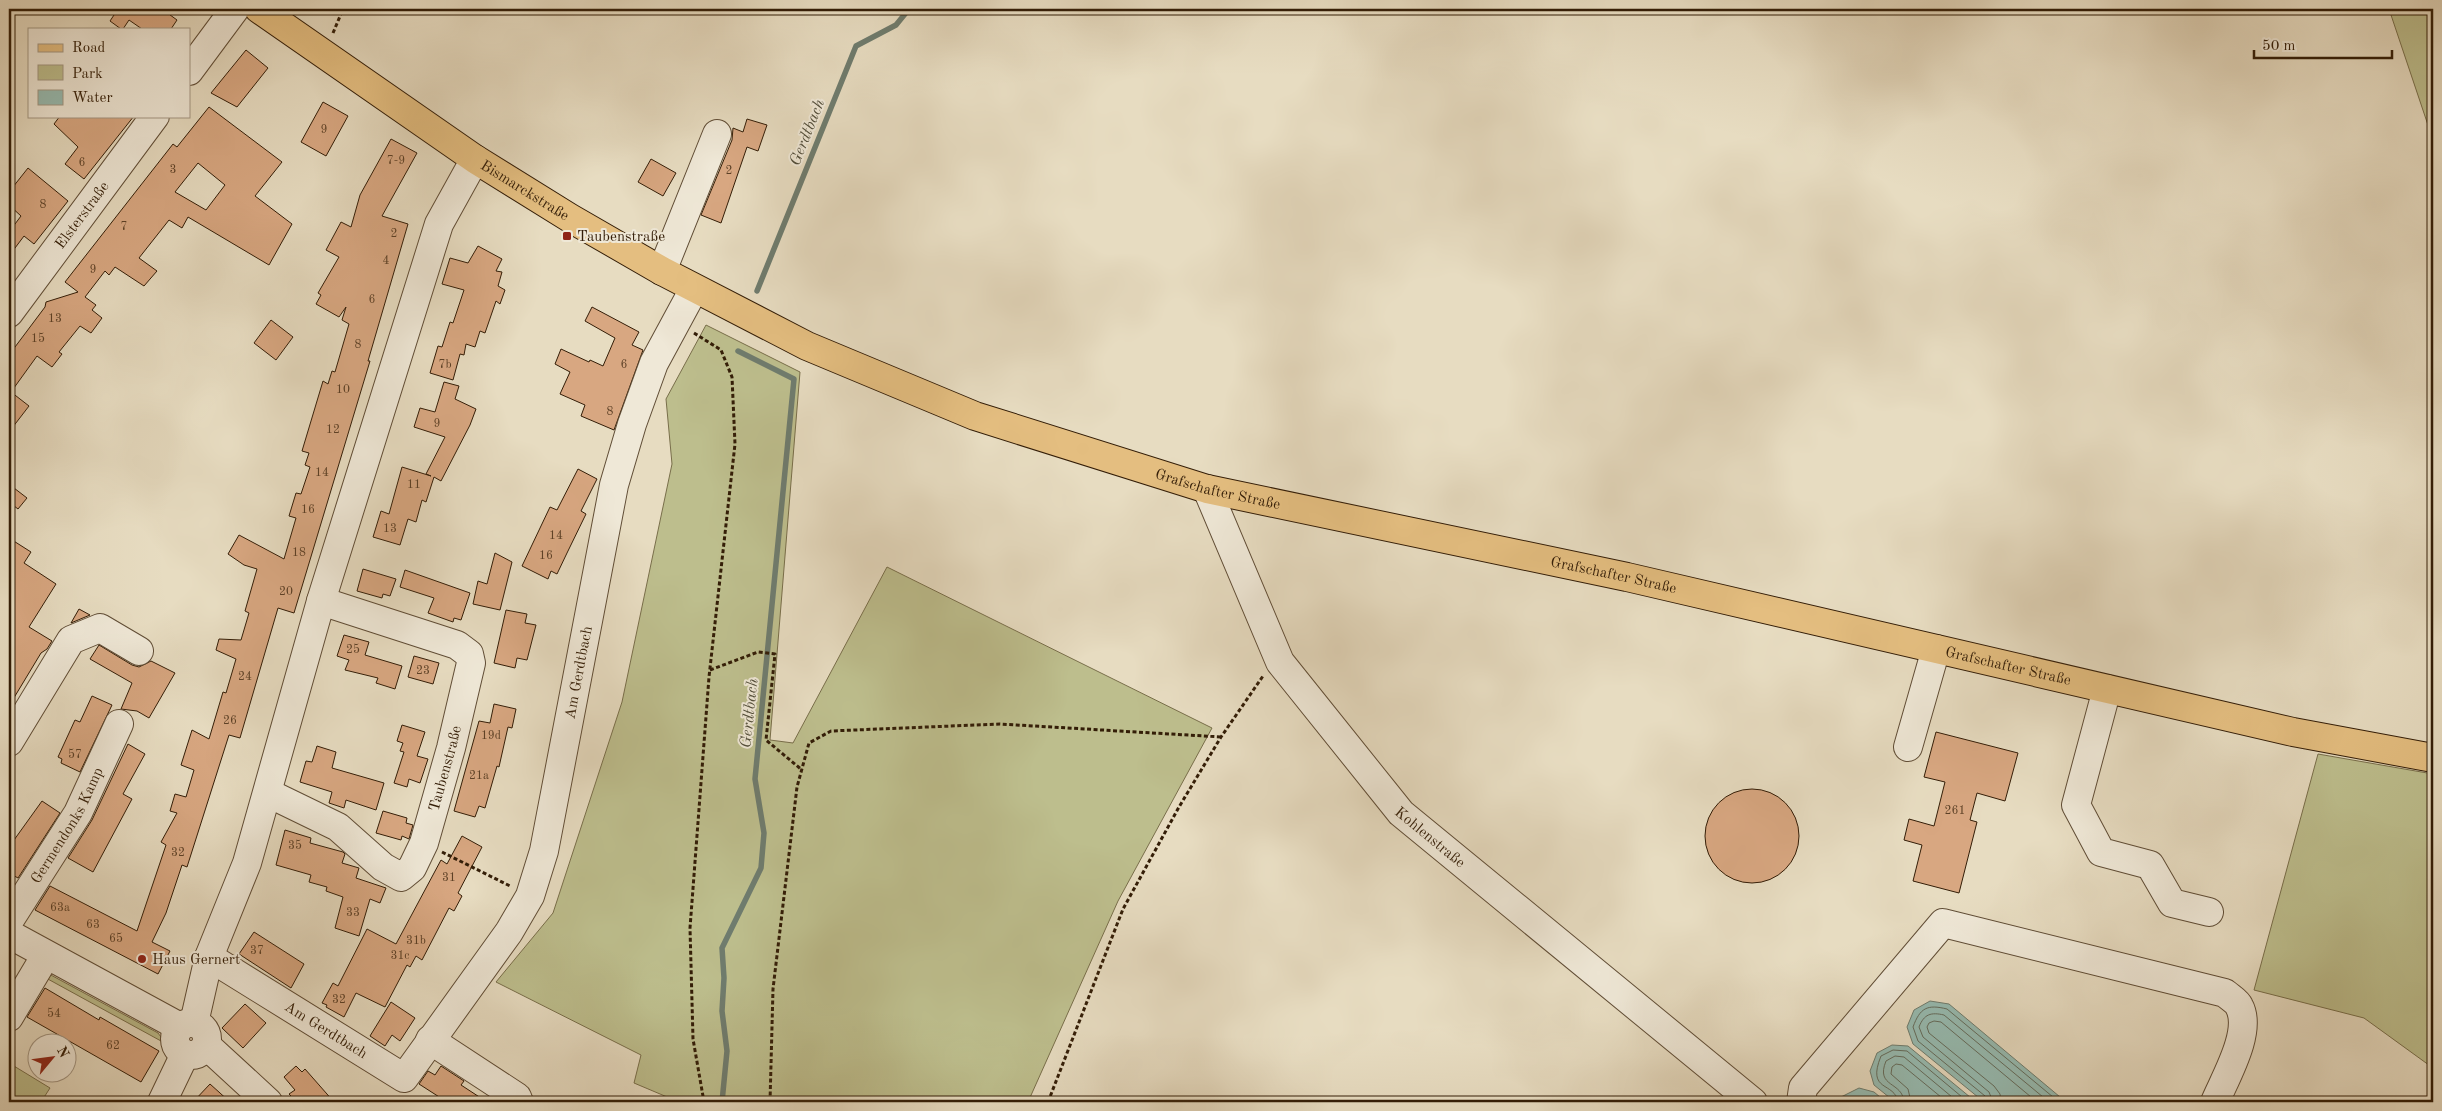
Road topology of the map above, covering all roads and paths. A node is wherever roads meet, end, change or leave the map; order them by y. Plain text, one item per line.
1 (235, 9) edge
2 (259, 9) edge
3 (190, 70) edge
4 (154, 118) edge
5 (718, 134) dead end
6 (475, 160) junction
7 (662, 271) junction
8 (694, 289) junction
9 (9, 313) edge
10 (676, 322) junction
11 (807, 346) joint
12 (1207, 489) junction
13 (321, 601) junction
14 (1936, 649) junction
15 (139, 651) dead end
16 (1280, 662) junction
17 (710, 670) junction
18 (2107, 689) junction
19 (119, 724) dead end
20 (1221, 737) junction
21 (9, 742) edge
22 (1908, 747) dead end
23 (2433, 758) edge
24 (802, 770) junction
25 (268, 793) junction
26 (424, 843) junction
27 (530, 896) junction
28 (2209, 912) dead end
29 (9, 921) edge
30 (9, 934) edge
31 (46, 955) junction
32 (209, 957) junction
33 (9, 1017) edge
34 (191, 1037) junction
35 (430, 1040) junction
36 (162, 1102) edge
37 (268, 1102) edge
38 (519, 1102) edge
39 (704, 1102) edge
40 (770, 1102) edge
41 (1048, 1102) edge
42 (1753, 1102) edge
43 (1801, 1102) edge
44 (2215, 1102) edge

1 - 3 street
2 - 6 main road, Bismarckstraße
4 - 9 street, Elsterstraße
5 - 7 street
6 - 7 main road, Bismarckstraße
6 - 13 street
7 - 8 main road, Bismarckstraße
8 - 10 street, Am Gerdtbach
8 - 11 main road, Bismarckstraße
10 - 17 path
10 - 27 street, Am Gerdtbach
11 - 12 main road, Grafschafter Straße
12 - 14 main road, Grafschafter Straße
12 - 16 street, Kohlenstraße
13 - 25 street
13 - 26 street, Taubenstraße
14 - 18 main road, Grafschafter Straße
14 - 22 street
15 - 21 street
16 - 20 path
16 - 42 street, Kohlenstraße
17 - 24 path
17 - 39 path
18 - 23 main road, Grafschafter Straße
18 - 28 street
19 - 29 street, Germendonks Kamp
20 - 24 path
20 - 41 path
24 - 40 path
25 - 26 street, Taubenstraße
25 - 32 street
26 - 27 path
27 - 35 street, Am Gerdtbach
30 - 31 street
31 - 33 street
31 - 34 street
32 - 34 street
32 - 35 street, Am Gerdtbach
34 - 36 street
34 - 37 street
35 - 38 street
43 - 44 street

